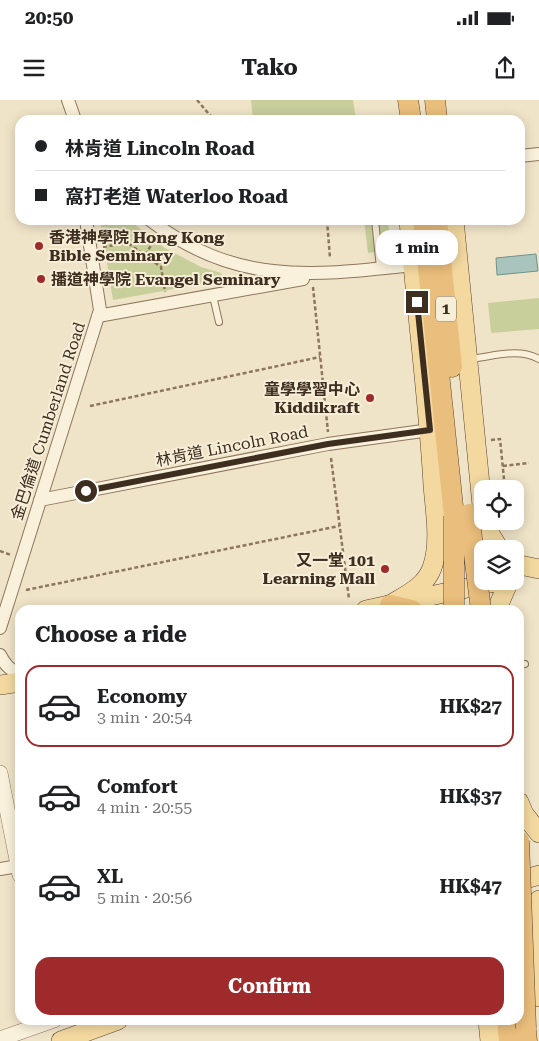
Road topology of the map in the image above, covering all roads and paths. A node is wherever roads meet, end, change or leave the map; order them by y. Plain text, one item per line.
1 (68, 100) edge
2 (197, 100) edge
3 (436, 100) edge
4 (73, 115) edge
5 (210, 115) edge
6 (438, 115) edge
7 (539, 154) edge
8 (525, 155) edge
9 (87, 225) edge
10 (157, 225) edge
11 (327, 225) edge
12 (376, 225) edge
13 (409, 225) edge
14 (424, 225) edge
15 (438, 225) edge
16 (455, 225) edge
17 (156, 238) dead end
18 (102, 247) dead end
19 (145, 255) junction
20 (239, 265) junction
21 (413, 266) junction
22 (329, 267) junction
23 (380, 268) junction
24 (313, 287) dead end
25 (240, 291) junction
26 (166, 293) dead end
27 (213, 296) junction
28 (98, 316) junction
29 (218, 322) dead end
30 (320, 357) junction
31 (468, 359) junction
32 (539, 360) edge
33 (90, 406) dead end
34 (430, 430) junction
35 (328, 433) dead end
36 (500, 439) dead end
37 (330, 454) dead end
38 (530, 463) dead end
39 (503, 466) junction
40 (477, 480) edge
41 (504, 480) edge
42 (474, 493) edge
43 (40, 500) junction
44 (339, 526) junction
45 (436, 528) junction
46 (480, 530) edge
47 (483, 530) edge
48 (0, 551) edge
49 (12, 555) dead end
50 (524, 567) edge
51 (539, 571) edge
52 (524, 575) edge
53 (474, 587) edge
54 (26, 590) dead end
55 (489, 590) edge
56 (505, 590) edge
57 (349, 599) dead end
58 (390, 605) joint
59 (454, 605) edge
60 (481, 605) edge
61 (493, 605) edge
62 (499, 605) edge
63 (0, 628) edge
64 (0, 655) edge
65 (15, 672) edge
66 (15, 683) edge
67 (0, 685) edge
68 (0, 773) edge
69 (524, 814) edge
70 (539, 833) edge
71 (15, 834) edge
72 (0, 869) edge
73 (15, 870) edge
74 (539, 875) edge
75 (524, 880) edge
76 (539, 900) edge
77 (524, 958) edge
78 (527, 972) edge
79 (524, 988) edge
80 (539, 997) edge
81 (35, 1025) edge
82 (104, 1025) edge
83 (488, 1025) edge
84 (0, 1039) edge
85 (60, 1041) edge
86 (490, 1041) edge

1 - 4 street
2 - 5 path
3 - 6 highway
7 - 8 street
9 - 28 street, 金巴倫道 Cumberland Road
10 - 20 street
11 - 22 path
12 - 23 lane
13 - 21 main road
14 - 59 highway, 1, bridge
15 - 42 highway, 1
16 - 31 main road
17 - 19 path
18 - 19 path
19 - 26 path
20 - 22 street
20 - 25 street
21 - 23 street
21 - 34 main road
22 - 23 street
22 - 25 street
24 - 30 path
25 - 27 street
27 - 28 street
27 - 29 lane
28 - 43 street, 金巴倫道 Cumberland Road
30 - 33 path
30 - 35 path
31 - 32 lane
31 - 40 main road
34 - 43 street, 林肯道 Lincoln Road
34 - 45 main road
36 - 39 path
37 - 44 path
38 - 39 path
39 - 41 path
43 - 63 street, 金巴倫道 Cumberland Road
44 - 54 path
44 - 57 path
45 - 47 main road
45 - 58 main road
46 - 60 highway, bridge
48 - 49 path
50 - 51 main road
51 - 52 main road
53 - 58 main road
55 - 61 highway
56 - 62 main road
64 - 65 street
66 - 67 main road
68 - 71 street
69 - 70 main road
72 - 73 street
74 - 75 main road
76 - 78 main road
77 - 78 main road
78 - 79 highway, bridge
78 - 80 main road
81 - 84 street
82 - 85 main road
83 - 86 main road

